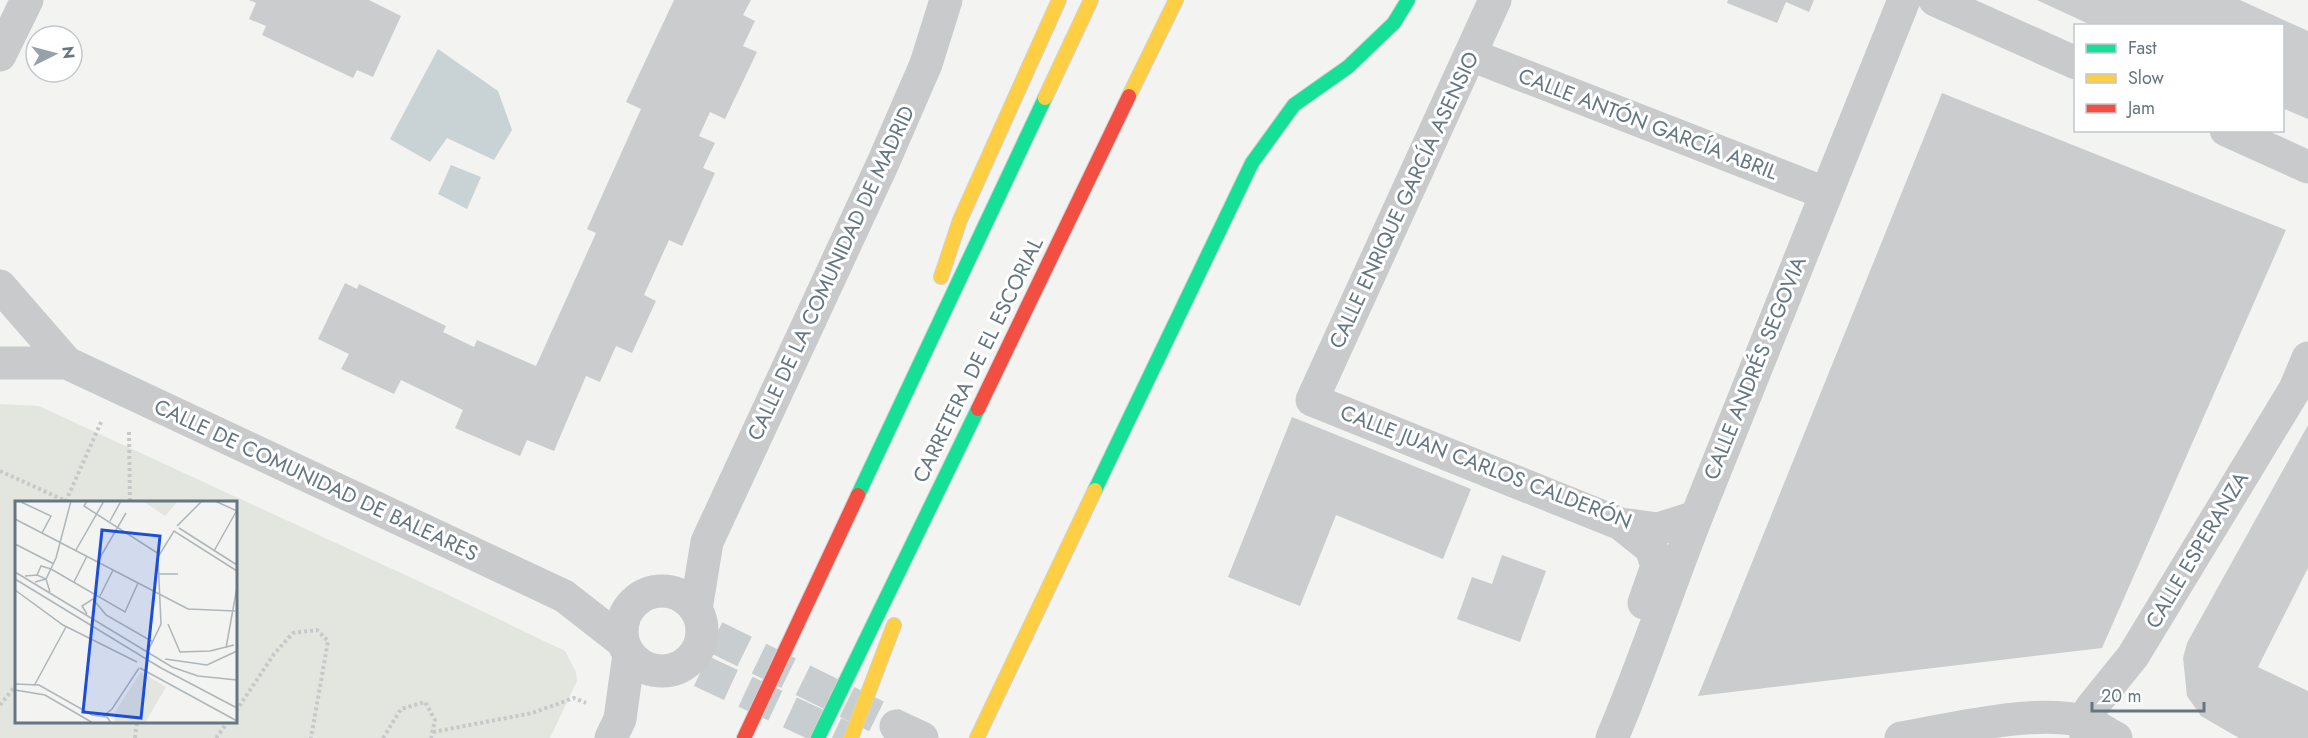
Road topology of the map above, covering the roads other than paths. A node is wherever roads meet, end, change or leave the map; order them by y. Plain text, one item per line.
1 (27, 0) edge
2 (946, 0) edge
3 (1059, 0) edge
4 (1091, 0) edge
5 (1176, 0) edge
6 (1408, 0) edge
7 (1495, 0) edge
8 (1904, 0) edge
9 (1935, 0) edge
10 (0, 55) edge
11 (1471, 55) junction
12 (2074, 62) edge
13 (2230, 132) edge
14 (2308, 167) edge
15 (1825, 193) junction
16 (0, 286) edge
17 (938, 286) dead end
18 (931, 309) dead end
19 (2308, 358) edge
20 (0, 363) edge
21 (68, 363) junction
22 (1312, 400) joint
23 (894, 419) junction
24 (952, 460) junction
25 (1696, 517) junction
26 (1621, 524) junction
27 (706, 542) junction
28 (909, 584) dead end
29 (644, 595) junction
30 (564, 596) junction
31 (897, 617) dead end
32 (704, 624) junction
33 (626, 648) junction
34 (780, 660) junction
35 (683, 670) junction
36 (616, 728) edge
37 (2085, 730) edge
38 (744, 738) edge
39 (749, 738) edge
40 (818, 738) edge
41 (851, 738) edge
42 (976, 738) edge
43 (1589, 738) edge
44 (1612, 738) edge
45 (1900, 738) edge
46 (2116, 738) edge

1 - 10 street
2 - 27 street, CALLE DE LA COMUNIDAD DE MADRID
3 - 17 highway
4 - 23 highway
5 - 24 highway, CARRETERA DE EL ESCORIAL
6 - 42 highway
7 - 11 street, CALLE ENRIQUE GARCÍA ASENSIO
8 - 15 street, CALLE ANDRÉS SEGOVIA
9 - 12 street
11 - 15 street, CALLE ANTÓN GARCÍA ABRIL
11 - 22 street, CALLE ENRIQUE GARCÍA ASENSIO
13 - 14 street
15 - 25 street, CALLE ANDRÉS SEGOVIA
16 - 21 street, CALLE DE COMUNIDAD DE BALEARES
18 - 23 highway
19 - 37 street, CALLE ESPERANZA
20 - 21 street, CALLE DE COMUNIDAD DE BALEARES
21 - 30 street, CALLE DE COMUNIDAD DE BALEARES
22 - 26 street, CALLE JUAN CARLOS CALDERÓN
23 - 34 highway
24 - 28 highway
24 - 40 highway, CARRETERA DE EL ESCORIAL
25 - 26 street, CALLE JUAN CARLOS CALDERÓN
25 - 44 street, CALLE ANDRÉS SEGOVIA
26 - 43 street
27 - 29 street, CALLE DE LA COMUNIDAD DE MADRID
27 - 32 street, CALLE DE LA COMUNIDAD DE MADRID
29 - 30 street, CALLE DE COMUNIDAD DE BALEARES
29 - 32 street
29 - 33 street
30 - 33 street, CALLE DE COMUNIDAD DE BALEARES
31 - 41 highway
32 - 35 street
33 - 35 street
33 - 36 street
34 - 38 highway
34 - 39 highway
35 - 36 street
37 - 45 street
37 - 46 street

